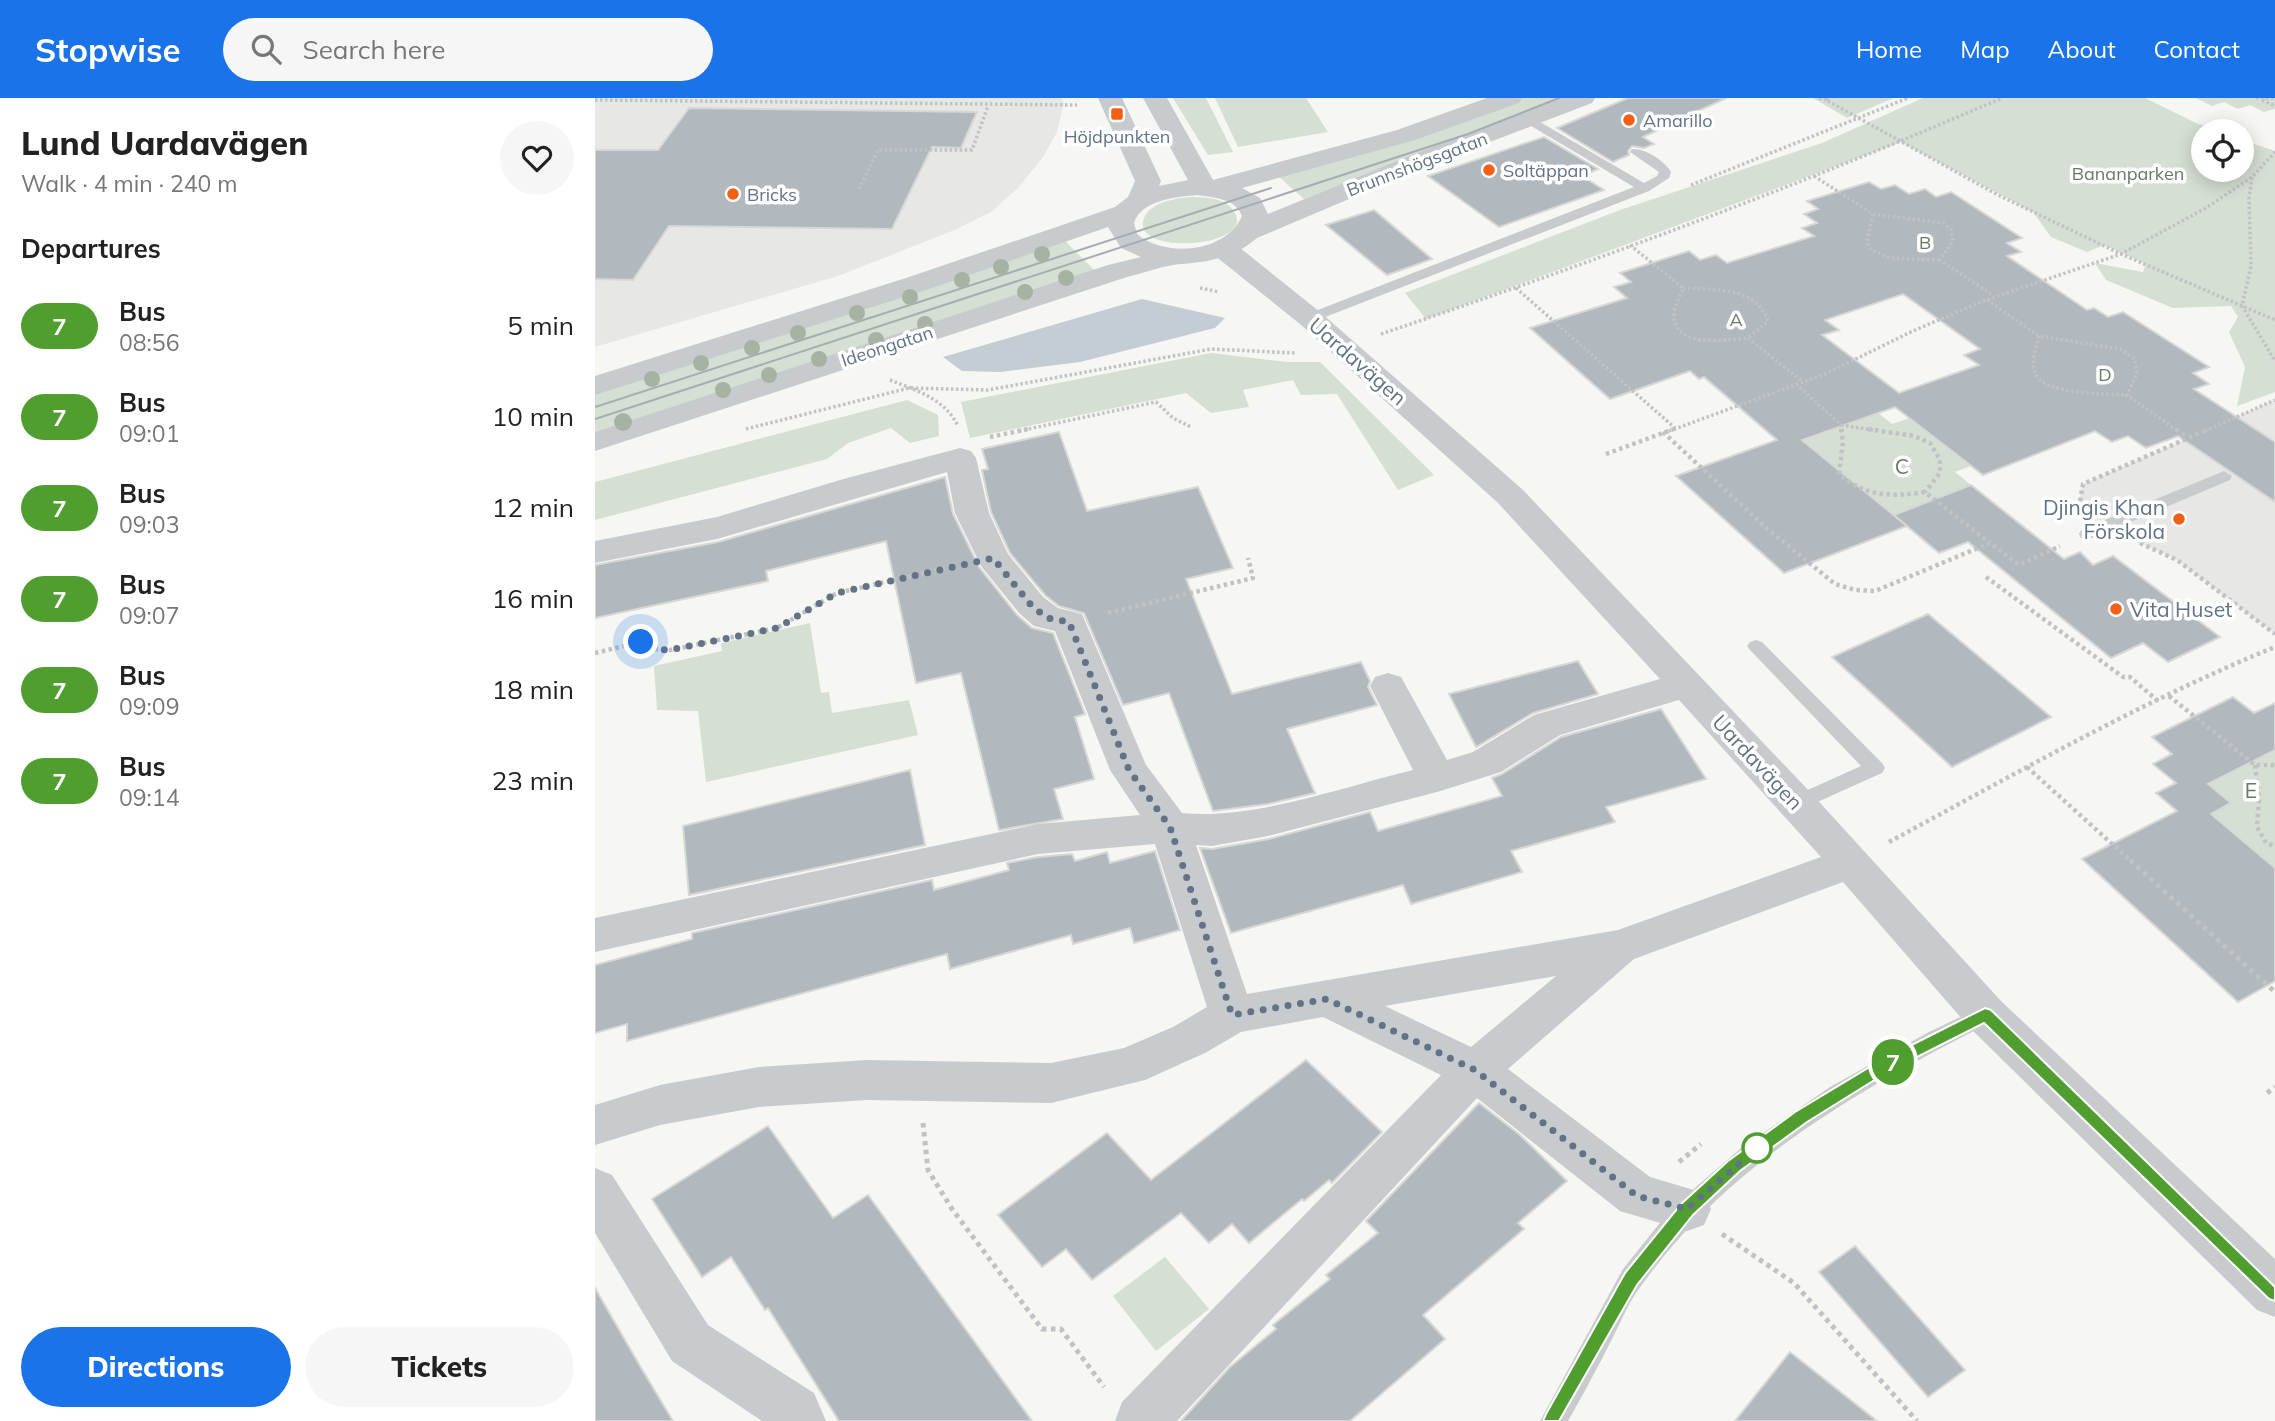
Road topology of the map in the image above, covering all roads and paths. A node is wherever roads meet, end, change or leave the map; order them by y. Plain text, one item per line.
1 (741, 98) edge
2 (1110, 98) edge
3 (1156, 98) edge
4 (1510, 98) edge
5 (1583, 98) edge
6 (1819, 98) edge
7 (2002, 98) edge
8 (2256, 98) edge
9 (2274, 98) edge
10 (1827, 99) edge
11 (2261, 99) edge
12 (595, 100) edge
13 (737, 103) junction
14 (1085, 104) dead end
15 (988, 106) junction
16 (2275, 106) edge
17 (1530, 120) junction
18 (1901, 142) junction
19 (1636, 152) dead end
20 (2275, 152) edge
21 (2254, 175) edge
22 (1814, 176) junction
23 (2245, 182) edge
24 (2251, 182) edge
25 (1208, 188) junction
26 (1644, 188) junction
27 (859, 190) dead end
28 (1132, 207) junction
29 (1873, 214) junction
30 (1238, 240) junction
31 (1630, 245) junction
32 (2121, 254) junction
33 (1180, 256) junction
34 (1940, 260) junction
35 (1516, 288) junction
36 (1683, 288) junction
37 (1995, 297) junction
38 (1986, 300) junction
39 (2242, 306) junction
40 (1310, 318) junction
41 (2275, 320) edge
42 (1380, 335) dead end
43 (2039, 336) junction
44 (1748, 338) junction
45 (1305, 353) dead end
46 (2275, 361) edge
47 (886, 379) dead end
48 (1803, 381) junction
49 (1796, 384) junction
50 (595, 386) edge
51 (909, 388) junction
52 (2127, 395) junction
53 (2275, 400) edge
54 (1841, 425) junction
55 (1191, 427) dead end
56 (1675, 428) junction
57 (745, 430) dead end
58 (959, 430) dead end
59 (1664, 432) junction
60 (988, 438) dead end
61 (2188, 438) junction
62 (595, 442) edge
63 (1606, 454) dead end
64 (2224, 475) dead end
65 (1925, 492) junction
66 (2087, 534) junction
67 (1990, 543) junction
68 (595, 552) edge
69 (993, 558) junction
70 (1248, 558) dead end
71 (1986, 577) dead end
72 (1069, 622) junction
73 (2275, 634) edge
74 (1756, 646) dead end
75 (2275, 647) edge
76 (595, 653) edge
77 (1686, 685) junction
78 (1388, 686) dead end
79 (2169, 696) junction
80 (2158, 701) junction
81 (2255, 765) junction
82 (2275, 765) edge
83 (2027, 767) junction
84 (1437, 778) junction
85 (1797, 803) junction
86 (1170, 827) junction
87 (2275, 846) edge
88 (1851, 862) junction
89 (595, 935) edge
90 (1619, 947) junction
91 (2275, 992) edge
92 (1327, 999) junction
93 (1985, 1014) junction
94 (1232, 1015) junction
95 (1475, 1070) junction
96 (937, 1082) junction
97 (2275, 1087) edge
98 (2267, 1093) dead end
99 (595, 1125) edge
100 (595, 1190) edge
101 (1687, 1209) junction
102 (2275, 1293) edge
103 (1107, 1390) dead end
104 (800, 1421) edge
105 (1141, 1421) edge
106 (1553, 1421) edge
107 (1917, 1421) edge

1 - 13 path
2 - 28 street
3 - 25 street
4 - 25 street, Brunnshögsgatan
5 - 17 street, Brunnshögsgatan
6 - 10 path
7 - 18 path
8 - 11 path
9 - 11 path
10 - 18 path
11 - 16 path
12 - 13 path
13 - 15 path
14 - 15 path
15 - 27 path
17 - 26 lane
17 - 30 street, Brunnshögsgatan
18 - 22 path
18 - 32 path
19 - 26 lane
20 - 21 path
22 - 29 path
22 - 31 path
23 - 32 path
24 - 39 path
25 - 28 street
25 - 30 street
26 - 40 lane
28 - 33 street
28 - 50 street
29 - 34 path
29 - 34 path
30 - 33 street, Brunnshögsgatan
30 - 40 street, Uardavägen
31 - 35 path
31 - 36 path
32 - 37 path
32 - 39 path
33 - 62 street, Ideongatan
34 - 37 path
35 - 42 path
35 - 56 path
36 - 44 path
36 - 44 path
37 - 38 path
38 - 43 path
38 - 48 path
39 - 41 path
39 - 46 path
40 - 77 street, Uardavägen
43 - 52 path
43 - 52 path
44 - 48 path
45 - 51 path
47 - 51 path
48 - 49 path
49 - 54 path
49 - 56 path
51 - 57 path
51 - 58 path
52 - 61 path
53 - 61 path
54 - 65 path
54 - 65 path
55 - 60 path
56 - 59 path
59 - 63 path
59 - 67 path
61 - 66 path
64 - 66 lane
65 - 67 path
66 - 67 path
66 - 73 path
68 - 69 street
69 - 72 street
69 - 76 path
70 - 72 path
71 - 80 path
72 - 86 street
74 - 85 lane
75 - 79 path
77 - 84 street
77 - 85 street, Uardavägen
78 - 84 street
79 - 80 path
79 - 81 path
80 - 83 path
81 - 82 path
81 - 87 path
83 - 88 path
83 - 91 path
84 - 86 street
85 - 88 street, Uardavägen
86 - 89 street
86 - 94 street
88 - 90 street
88 - 93 street, Uardavägen
90 - 92 street
90 - 95 street
92 - 94 street
92 - 95 street
93 - 101 lane
93 - 102 street, Uardavägen
94 - 96 street
95 - 101 street
95 - 105 street
96 - 99 street
96 - 103 path
97 - 98 path
100 - 104 street
101 - 106 lane
101 - 107 path

